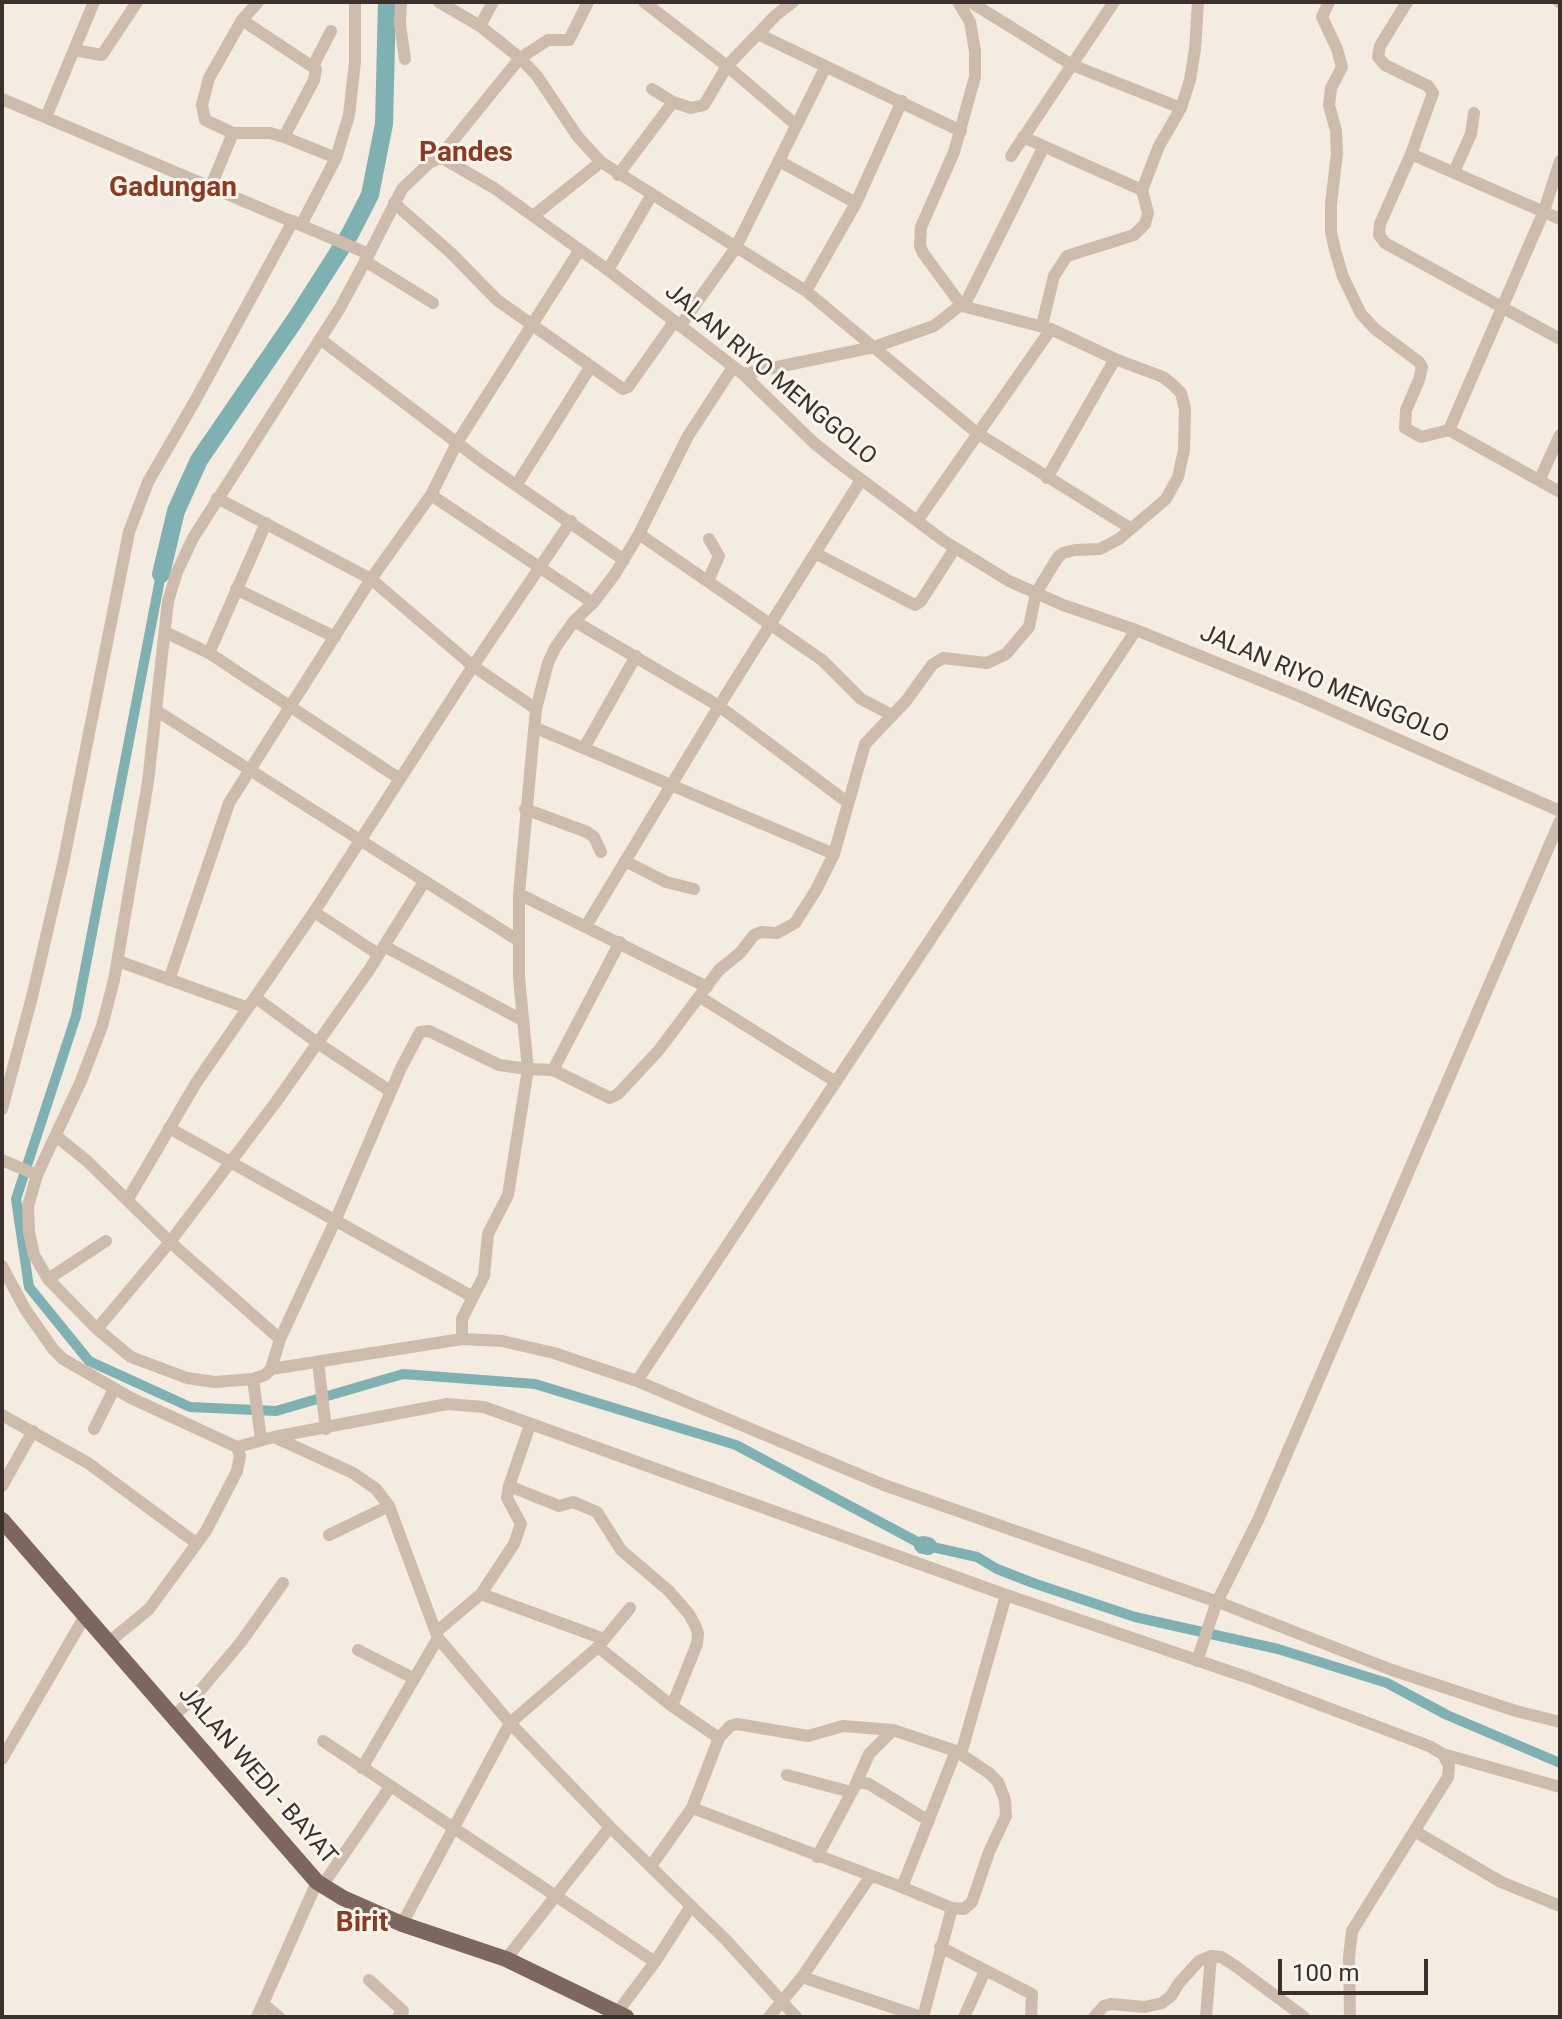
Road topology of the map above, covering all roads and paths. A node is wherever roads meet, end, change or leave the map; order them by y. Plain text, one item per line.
1 (137, 2) edge
2 (258, 2) edge
3 (355, 2) edge
4 (401, 2) edge
5 (439, 2) edge
6 (493, 2) edge
7 (588, 2) edge
8 (644, 2) edge
9 (793, 2) edge
10 (1114, 2) edge
11 (1198, 2) edge
12 (1329, 2) edge
13 (1407, 2) edge
14 (90, 3) edge
15 (967, 5) edge
16 (242, 20) junction
17 (480, 26) junction
18 (331, 31) dead end
19 (758, 34) junction
20 (74, 50) junction
21 (520, 58) junction
22 (405, 59) dead end
23 (1072, 65) junction
24 (313, 66) junction
25 (727, 66) junction
26 (826, 66) junction
27 (652, 89) dead end
28 (2, 99) edge
29 (902, 101) junction
30 (673, 102) junction
31 (1181, 108) junction
32 (1474, 113) dead end
33 (46, 117) junction
34 (795, 124) junction
35 (961, 131) junction
36 (233, 133) junction
37 (284, 137) junction
38 (1023, 137) junction
39 (1044, 146) junction
40 (1411, 154) junction
41 (1011, 156) dead end
42 (336, 158) junction
43 (438, 159) junction
44 (779, 161) junction
45 (1560, 161) edge
46 (601, 162) junction
47 (1454, 172) junction
48 (618, 175) junction
49 (211, 186) junction
50 (1142, 190) junction
51 (651, 196) junction
52 (394, 203) junction
53 (856, 203) junction
54 (1544, 211) junction
55 (533, 216) junction
56 (1560, 219) edge
57 (297, 223) junction
58 (735, 249) junction
59 (579, 251) junction
60 (366, 256) junction
61 (608, 270) junction
62 (806, 291) junction
63 (433, 303) dead end
64 (960, 304) junction
65 (1501, 306) junction
66 (677, 324) junction
67 (531, 326) junction
68 (1046, 327) junction
69 (320, 339) junction
70 (1560, 339) edge
71 (874, 347) junction
72 (1115, 359) junction
73 (591, 366) junction
74 (738, 371) junction
75 (1449, 430) junction
76 (977, 433) junction
77 (1560, 435) edge
78 (458, 441) junction
79 (1047, 478) junction
80 (1540, 479) junction
81 (861, 480) junction
82 (517, 484) junction
83 (1560, 492) edge
84 (431, 495) junction
85 (217, 498) junction
86 (571, 521) junction
87 (917, 521) junction
88 (266, 523) junction
89 (1130, 528) junction
90 (639, 534) junction
91 (709, 539) dead end
92 (955, 548) junction
93 (815, 553) junction
94 (624, 560) junction
95 (538, 568) junction
96 (371, 579) junction
97 (708, 581) junction
98 (236, 589) junction
99 (1036, 593) junction
100 (593, 603) junction
101 (574, 621) junction
102 (772, 623) junction
103 (1136, 630) junction
104 (165, 632) junction
105 (335, 637) junction
106 (209, 653) junction
107 (636, 656) junction
108 (473, 666) junction
109 (719, 706) junction
110 (289, 707) junction
111 (536, 709) junction
112 (157, 711) junction
113 (892, 715) junction
114 (536, 728) junction
115 (584, 748) junction
116 (250, 768) junction
117 (400, 779) junction
118 (670, 786) junction
119 (847, 802) junction
120 (525, 809) junction
121 (1560, 811) edge
122 (1560, 821) edge
123 (359, 841) junction
124 (601, 852) dead end
125 (834, 854) junction
126 (625, 861) junction
127 (424, 882) junction
128 (694, 889) dead end
129 (519, 894) junction
130 (314, 912) junction
131 (586, 926) junction
132 (519, 941) junction
133 (620, 942) junction
134 (381, 950) junction
135 (118, 961) junction
136 (169, 980) junction
137 (704, 992) junction
138 (252, 1003) junction
139 (522, 1020) junction
140 (319, 1044) junction
141 (528, 1069) junction
142 (553, 1070) junction
143 (836, 1082) junction
144 (390, 1091) junction
145 (2, 1109) edge
146 (169, 1128) junction
147 (56, 1136) junction
148 (2, 1160) edge
149 (229, 1161) junction
150 (36, 1174) junction
151 (128, 1199) junction
152 (336, 1219) junction
153 (106, 1241) dead end
154 (170, 1242) junction
155 (2, 1266) edge
156 (48, 1279) junction
157 (473, 1297) junction
158 (97, 1329) junction
159 (280, 1339) junction
160 (462, 1339) junction
161 (318, 1364) junction
162 (271, 1369) junction
163 (637, 1381) junction
164 (254, 1384) junction
165 (114, 1389) junction
166 (2, 1415) edge
167 (530, 1425) junction
168 (326, 1426) junction
169 (94, 1429) dead end
170 (33, 1431) junction
171 (265, 1437) junction
172 (237, 1447) junction
173 (2, 1486) edge
174 (509, 1486) junction
175 (389, 1506) junction
176 (2, 1520) edge
177 (329, 1535) dead end
178 (196, 1543) junction
179 (283, 1583) dead end
180 (481, 1594) junction
181 (1006, 1595) junction
182 (1217, 1603) junction
183 (630, 1608) dead end
184 (85, 1616) junction
185 (437, 1635) junction
186 (109, 1642) junction
187 (601, 1643) junction
188 (358, 1650) dead end
189 (1197, 1659) junction
190 (413, 1678) junction
191 (672, 1706) junction
192 (173, 1717) junction
193 (1560, 1722) edge
194 (510, 1723) junction
195 (893, 1730) junction
196 (719, 1738) junction
197 (323, 1741) dead end
198 (958, 1753) junction
199 (1443, 1754) junction
200 (2, 1759) edge
201 (362, 1768) junction
202 (787, 1775) dead end
203 (390, 1787) junction
204 (1560, 1787) edge
205 (853, 1789) junction
206 (692, 1808) junction
207 (929, 1821) junction
208 (610, 1827) junction
209 (454, 1831) junction
210 (1416, 1832) junction
211 (817, 1857) junction
212 (651, 1866) junction
213 (870, 1877) junction
214 (320, 1884) junction
215 (899, 1886) junction
216 (556, 1897) junction
217 (691, 1906) junction
218 (1560, 1906) edge
219 (952, 1908) junction
220 (402, 1924) junction
221 (940, 1947) junction
222 (1211, 1956) junction
223 (506, 1959) junction
224 (655, 1962) junction
225 (985, 1971) junction
226 (802, 1977) junction
227 (369, 1980) dead end
228 (782, 2001) junction
229 (271, 2012) edge
230 (404, 2015) edge
231 (621, 2015) edge
232 (257, 2017) edge
233 (769, 2017) edge
234 (796, 2017) edge
235 (922, 2017) edge
236 (964, 2017) edge
237 (1031, 2017) edge
238 (1094, 2017) edge
239 (1206, 2017) edge
240 (1304, 2017) edge
241 (1350, 2017) edge

1 - 20 street
2 - 16 street
3 - 42 street
4 - 22 street
5 - 17 street
6 - 17 street
7 - 21 street
8 - 25 street
9 - 19 street
10 - 23 street
11 - 31 street
12 - 75 street
13 - 40 street
14 - 20 street
15 - 23 street
15 - 35 street
16 - 24 street
16 - 36 street
17 - 21 street
18 - 24 street
19 - 25 street
19 - 26 street
20 - 33 street
21 - 43 street
21 - 46 street
23 - 31 street
23 - 38 street
24 - 37 street
25 - 30 street
25 - 34 street
26 - 29 street
26 - 34 street
27 - 30 street
28 - 33 street
29 - 35 street
29 - 53 street
30 - 48 street
31 - 50 street
32 - 47 street
33 - 49 street
34 - 44 street
35 - 64 street
36 - 37 street
36 - 49 street
37 - 42 street
38 - 39 street
38 - 41 street
39 - 50 street
39 - 64 street
40 - 47 street
40 - 65 street
42 - 57 street
43 - 52 street
43 - 55 street, JALAN RIYO MENGGOLO
44 - 53 street
44 - 58 street
45 - 54 street
46 - 48 street
46 - 55 street
47 - 54 street
48 - 51 street
49 - 57 street
50 - 68 street
51 - 58 street
51 - 61 street
52 - 60 street
52 - 67 street
53 - 62 street
54 - 56 street
54 - 65 street
55 - 59 street, JALAN RIYO MENGGOLO
57 - 60 street
57 - 145 street
58 - 62 street
58 - 66 street
59 - 61 street, JALAN RIYO MENGGOLO
59 - 67 street
60 - 63 street
60 - 69 street
61 - 66 street, JALAN RIYO MENGGOLO
62 - 71 street
64 - 68 street
64 - 71 street
65 - 70 street
65 - 75 street
66 - 73 street
66 - 74 street, JALAN RIYO MENGGOLO
67 - 73 street
67 - 78 street
68 - 72 street
68 - 76 street
69 - 78 street
69 - 85 street
71 - 74 street
71 - 76 street
72 - 79 street
72 - 89 street
73 - 82 street
74 - 81 street, JALAN RIYO MENGGOLO
74 - 90 street
75 - 80 street
76 - 79 street
76 - 87 street
77 - 80 street
78 - 82 street
78 - 84 street
79 - 89 street
80 - 83 street
81 - 87 street, JALAN RIYO MENGGOLO
81 - 93 street
82 - 86 street
84 - 95 street
84 - 96 street
85 - 88 street
85 - 104 street
86 - 94 street
86 - 95 street
87 - 92 street, JALAN RIYO MENGGOLO
88 - 96 street
88 - 98 street
89 - 99 street
90 - 94 street
90 - 97 street
91 - 97 street
92 - 93 street
92 - 99 street, JALAN RIYO MENGGOLO
93 - 102 street
94 - 100 street
95 - 100 street
95 - 108 street
96 - 105 street
96 - 108 street
97 - 102 street
98 - 105 street
98 - 106 street
99 - 103 street, JALAN RIYO MENGGOLO
99 - 113 street
100 - 101 street
101 - 107 street
101 - 111 street
102 - 109 street
102 - 113 street
103 - 121 street, JALAN RIYO MENGGOLO
103 - 143 street
104 - 106 street
104 - 112 street
105 - 110 street
106 - 110 street
107 - 109 street
107 - 115 street
108 - 111 street
108 - 117 street
109 - 118 street
109 - 119 street
110 - 116 street
110 - 117 street
111 - 114 street
112 - 116 street
112 - 135 street
113 - 119 street
114 - 115 street
114 - 120 street
115 - 118 street
116 - 123 street
116 - 136 street
117 - 123 street
118 - 125 street
118 - 126 street
119 - 125 street
120 - 124 street
120 - 129 street
122 - 182 street
123 - 127 street
123 - 130 street
125 - 137 street
126 - 128 street
126 - 131 street
127 - 132 street
127 - 134 street
129 - 131 street
129 - 132 street
130 - 134 street
130 - 138 street
131 - 133 street
132 - 139 street
133 - 137 street
133 - 142 street
134 - 139 street
134 - 140 street
135 - 136 street
135 - 147 street
136 - 138 street
137 - 142 street
137 - 143 street
138 - 140 street
138 - 146 street
139 - 141 street
140 - 144 street
140 - 149 street
141 - 142 street
141 - 144 street
141 - 157 street
143 - 163 street
144 - 152 street
146 - 149 street
146 - 151 street
147 - 150 street
147 - 151 street
148 - 150 street
149 - 152 street
149 - 154 street
150 - 156 street
151 - 154 street
152 - 157 street
152 - 159 street
153 - 156 street
154 - 158 street
154 - 159 street
155 - 165 street
156 - 158 street
157 - 160 street
158 - 164 street
159 - 162 street
160 - 161 street
160 - 163 street
161 - 162 street
161 - 168 street
162 - 164 street
163 - 182 street
164 - 171 street
165 - 169 street
165 - 172 street
166 - 170 street
167 - 168 street
167 - 174 street
167 - 181 street
168 - 171 street
170 - 173 street
170 - 178 street
171 - 172 street
171 - 175 street
172 - 178 street
174 - 180 street
174 - 191 street
175 - 177 street
175 - 185 street
176 - 184 main road, JALAN WEDI - BAYAT
178 - 186 street
179 - 192 street
180 - 185 street
180 - 187 street
181 - 189 street
181 - 198 street
182 - 189 street
182 - 193 street
183 - 187 street
184 - 186 main road, JALAN WEDI - BAYAT
184 - 200 street
185 - 190 street
185 - 194 street
186 - 192 main road, JALAN WEDI - BAYAT
187 - 191 street
187 - 194 street
188 - 190 street
189 - 199 street
190 - 201 street
191 - 196 street
192 - 214 main road, JALAN WEDI - BAYAT
194 - 208 street
194 - 209 street
195 - 196 street
195 - 198 street
195 - 205 street
196 - 206 street
197 - 201 street
198 - 207 street
198 - 219 street
199 - 204 street
199 - 210 street
201 - 203 street
202 - 205 street
203 - 209 street
203 - 214 street
205 - 207 street
205 - 211 street
206 - 211 street
206 - 212 street
207 - 215 street
208 - 212 street
208 - 216 street
209 - 216 street
209 - 220 street
210 - 218 street
210 - 241 street
211 - 213 street
212 - 217 street
213 - 215 street
213 - 226 street
214 - 220 main road, JALAN WEDI - BAYAT
214 - 229 street
215 - 219 street
216 - 223 street
216 - 224 street
217 - 224 street
217 - 228 street
219 - 221 street
220 - 223 main road, JALAN WEDI - BAYAT
221 - 225 street
221 - 235 street
222 - 238 street
222 - 239 street
222 - 240 street
223 - 231 main road, JALAN WEDI - BAYAT
224 - 231 street
225 - 236 street
225 - 237 street
226 - 228 street
226 - 235 street
227 - 230 street
228 - 233 street
228 - 234 street
229 - 232 street

